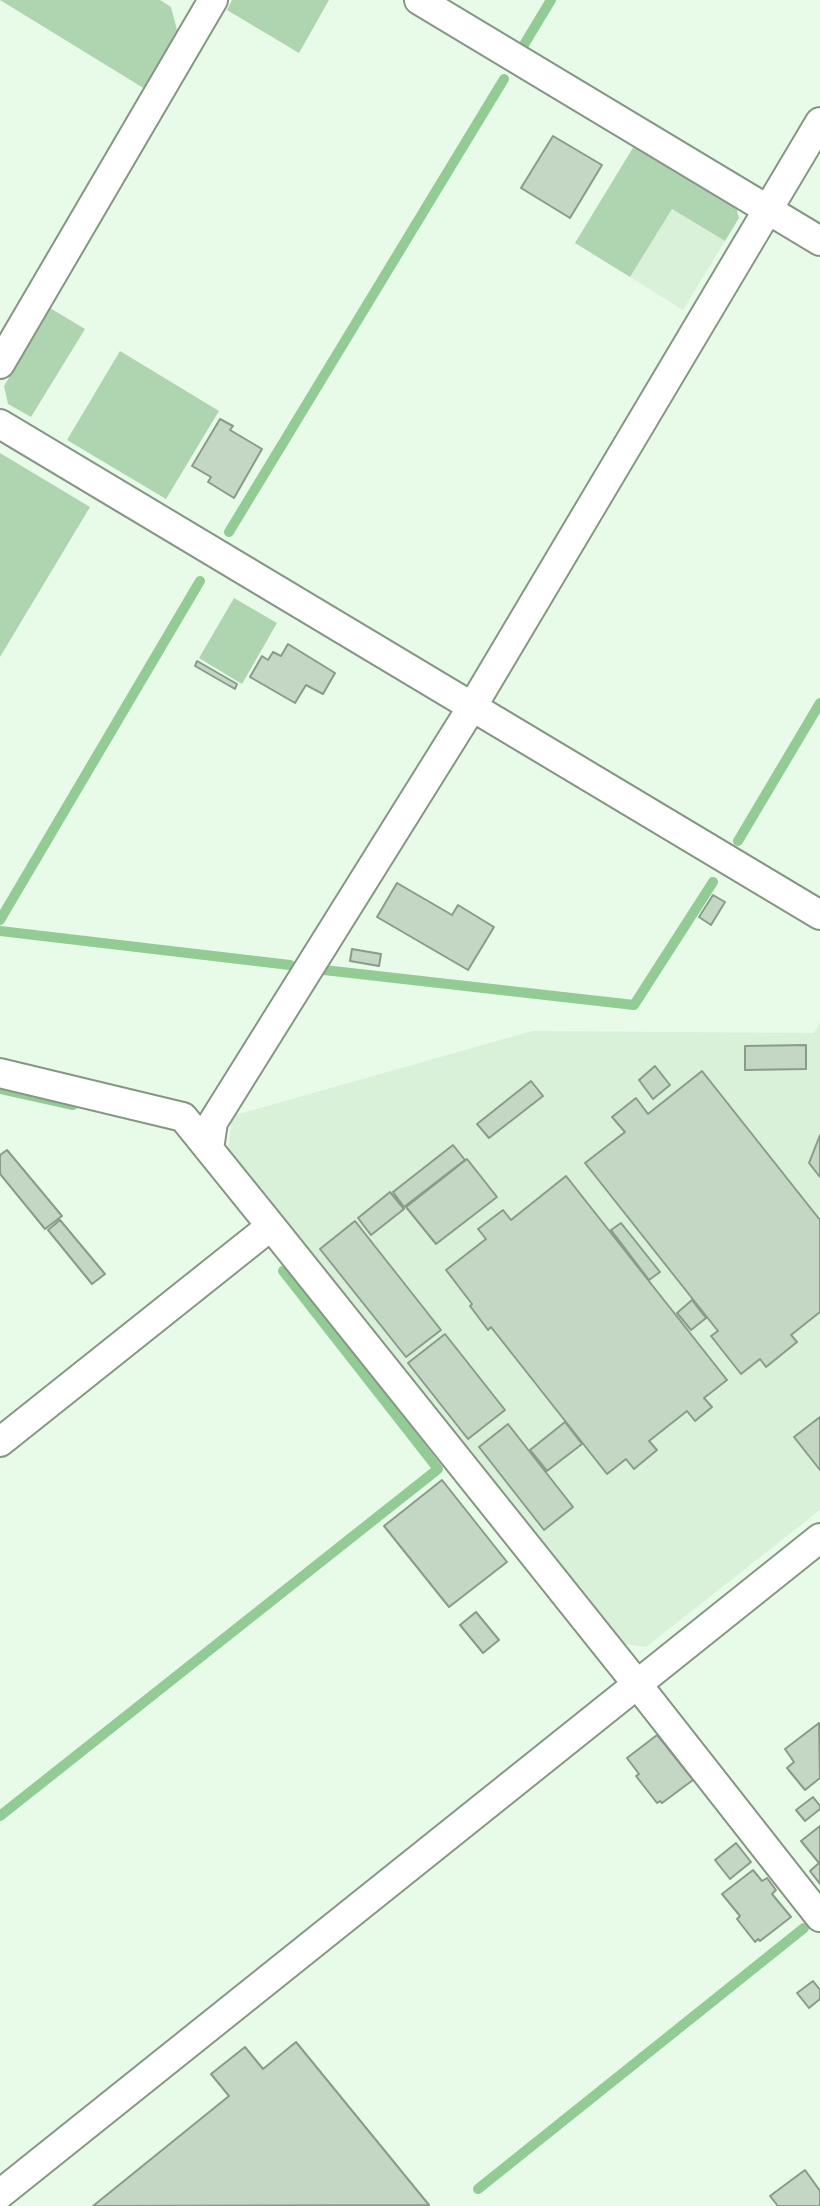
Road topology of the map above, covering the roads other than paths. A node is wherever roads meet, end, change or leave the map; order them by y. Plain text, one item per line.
1 (419, 0) edge
2 (202, 4) edge
3 (820, 122) edge
4 (768, 209) junction
5 (820, 241) edge
6 (0, 364) edge
7 (0, 424) edge
8 (472, 707) junction
9 (820, 915) edge
10 (0, 1073) edge
11 (209, 1149) junction
12 (271, 1226) junction
13 (0, 1442) edge
14 (820, 1538) edge
15 (637, 1684) junction
16 (820, 1917) edge
17 (0, 2194) edge

1 - 4 street
2 - 6 street
3 - 4 street
4 - 5 street
4 - 8 street
7 - 8 street
8 - 9 street
8 - 11 street
10 - 11 street
11 - 12 street
12 - 13 street
12 - 15 street
14 - 15 street
15 - 16 street
15 - 17 street

